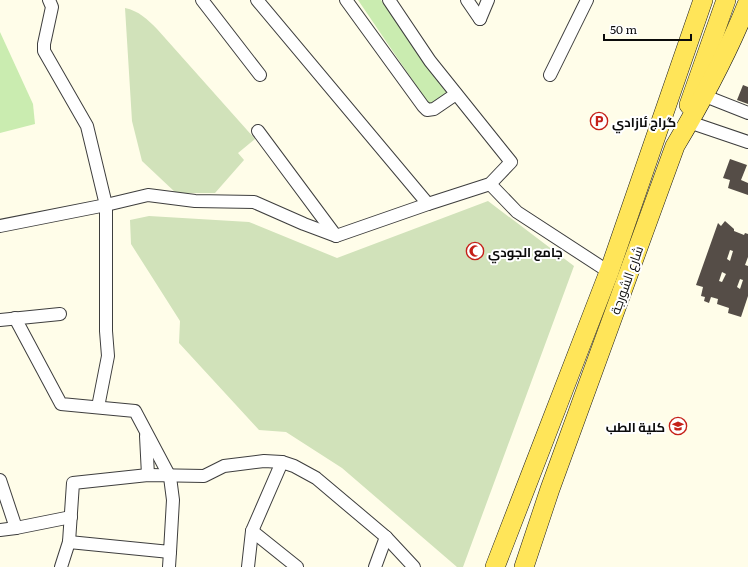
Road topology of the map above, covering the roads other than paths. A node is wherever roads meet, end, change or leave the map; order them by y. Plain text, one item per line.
1 (49, 0) edge
2 (202, 0) edge
3 (257, 0) edge
4 (346, 0) edge
5 (389, 0) edge
6 (466, 0) edge
7 (488, 0) edge
8 (587, 0) edge
9 (703, 0) edge
10 (726, 0) edge
11 (748, 2) edge
12 (260, 75) dead end
13 (550, 75) dead end
14 (456, 94) junction
15 (705, 96) junction
16 (748, 113) edge
17 (689, 122) junction
18 (258, 131) dead end
19 (748, 142) edge
20 (675, 146) junction
21 (490, 184) junction
22 (428, 204) junction
23 (106, 205) junction
24 (0, 226) edge
25 (336, 236) junction
26 (609, 272) junction
27 (60, 314) dead end
28 (15, 318) junction
29 (0, 320) edge
30 (98, 407) junction
31 (146, 430) junction
32 (282, 462) junction
33 (148, 475) junction
34 (170, 477) junction
35 (0, 480) edge
36 (71, 517) junction
37 (16, 528) junction
38 (0, 530) edge
39 (252, 531) junction
40 (386, 537) junction
41 (69, 542) junction
42 (170, 552) junction
43 (61, 567) edge
44 (169, 567) edge
45 (248, 567) edge
46 (297, 567) edge
47 (375, 567) edge
48 (414, 567) edge
49 (495, 567) edge
50 (524, 567) edge

1 - 23 street
2 - 12 street
3 - 22 street
4 - 14 street
5 - 14 street
6 - 7 street
8 - 13 street
9 - 26 main road
10 - 20 main road
11 - 15 main road, شارع الشورجة
14 - 21 street
15 - 16 street
15 - 17 main road, شارع الشورجة
17 - 19 street
17 - 20 main road, شارع الشورجة
18 - 25 street
20 - 50 main road, شارع الشورجة
21 - 22 street
21 - 26 street
22 - 25 street
23 - 24 street
23 - 25 street
23 - 30 street
26 - 49 main road
27 - 28 street
28 - 29 street
28 - 30 street
30 - 31 street
31 - 33 street
31 - 34 street
32 - 34 street
32 - 39 street
32 - 40 street
33 - 34 street
33 - 36 street
34 - 42 street
35 - 37 street
36 - 37 street
36 - 41 street
37 - 38 street
39 - 45 street
39 - 46 street
40 - 47 street
40 - 48 street
41 - 42 street
41 - 43 street
42 - 44 street

